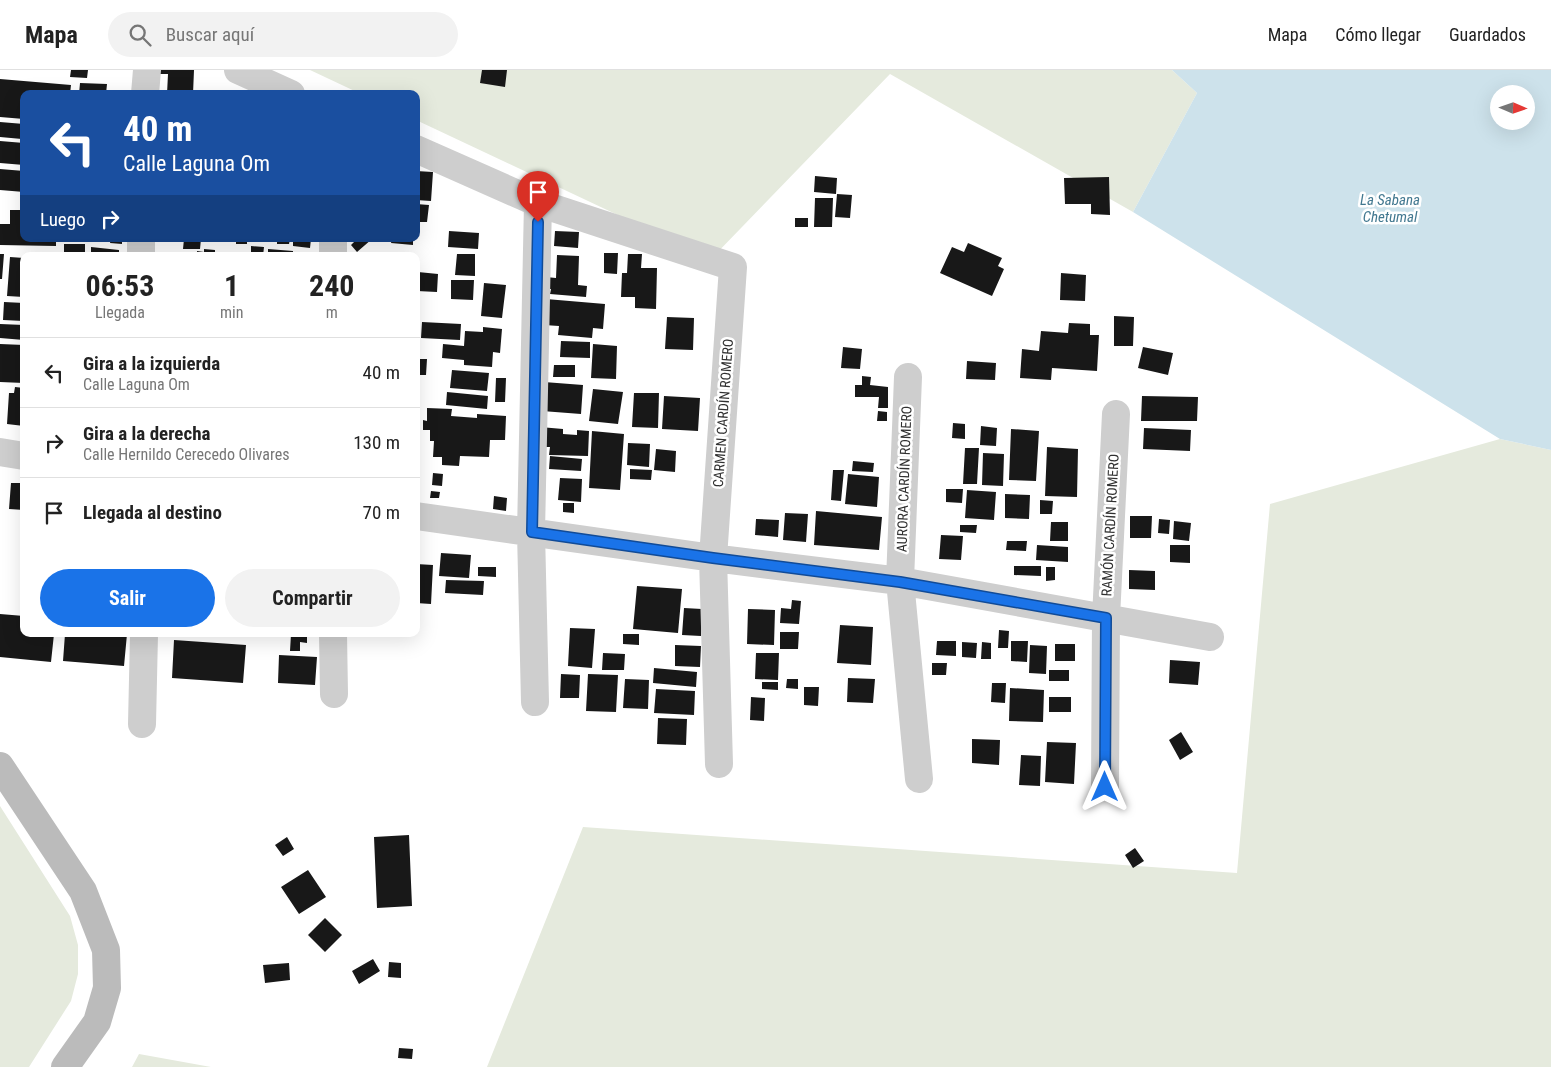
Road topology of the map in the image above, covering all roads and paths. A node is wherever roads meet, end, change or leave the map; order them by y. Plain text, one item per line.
1 (147, 70) edge
2 (238, 70) edge
3 (145, 90) edge
4 (282, 90) edge
5 (420, 151) edge
6 (538, 203) junction
7 (908, 377) dead end
8 (1116, 414) dead end
9 (0, 452) edge
10 (20, 455) edge
11 (420, 517) edge
12 (532, 532) junction
13 (713, 558) junction
14 (900, 582) junction
15 (1106, 618) junction
16 (144, 637) edge
17 (333, 637) edge
18 (1210, 637) dead end
19 (334, 694) dead end
20 (535, 702) dead end
21 (142, 724) dead end
22 (719, 764) dead end
23 (0, 766) edge
24 (918, 778) dead end
25 (1105, 787) dead end
26 (65, 1067) edge

1 - 3 street
2 - 4 street
5 - 6 street
6 - 12 street
6 - 13 street, CARMEN CARDÍN ROMERO
7 - 14 street, AURORA CARDÍN ROMERO
8 - 15 street, RAMÓN CARDÍN ROMERO
9 - 10 street
11 - 12 street
12 - 13 street
12 - 20 street
13 - 14 street
13 - 22 street, CARMEN CARDÍN ROMERO
14 - 15 street
14 - 24 street, AURORA CARDÍN ROMERO
15 - 18 street
15 - 25 street, RAMÓN CARDÍN ROMERO
16 - 21 street
17 - 19 street
23 - 26 street

